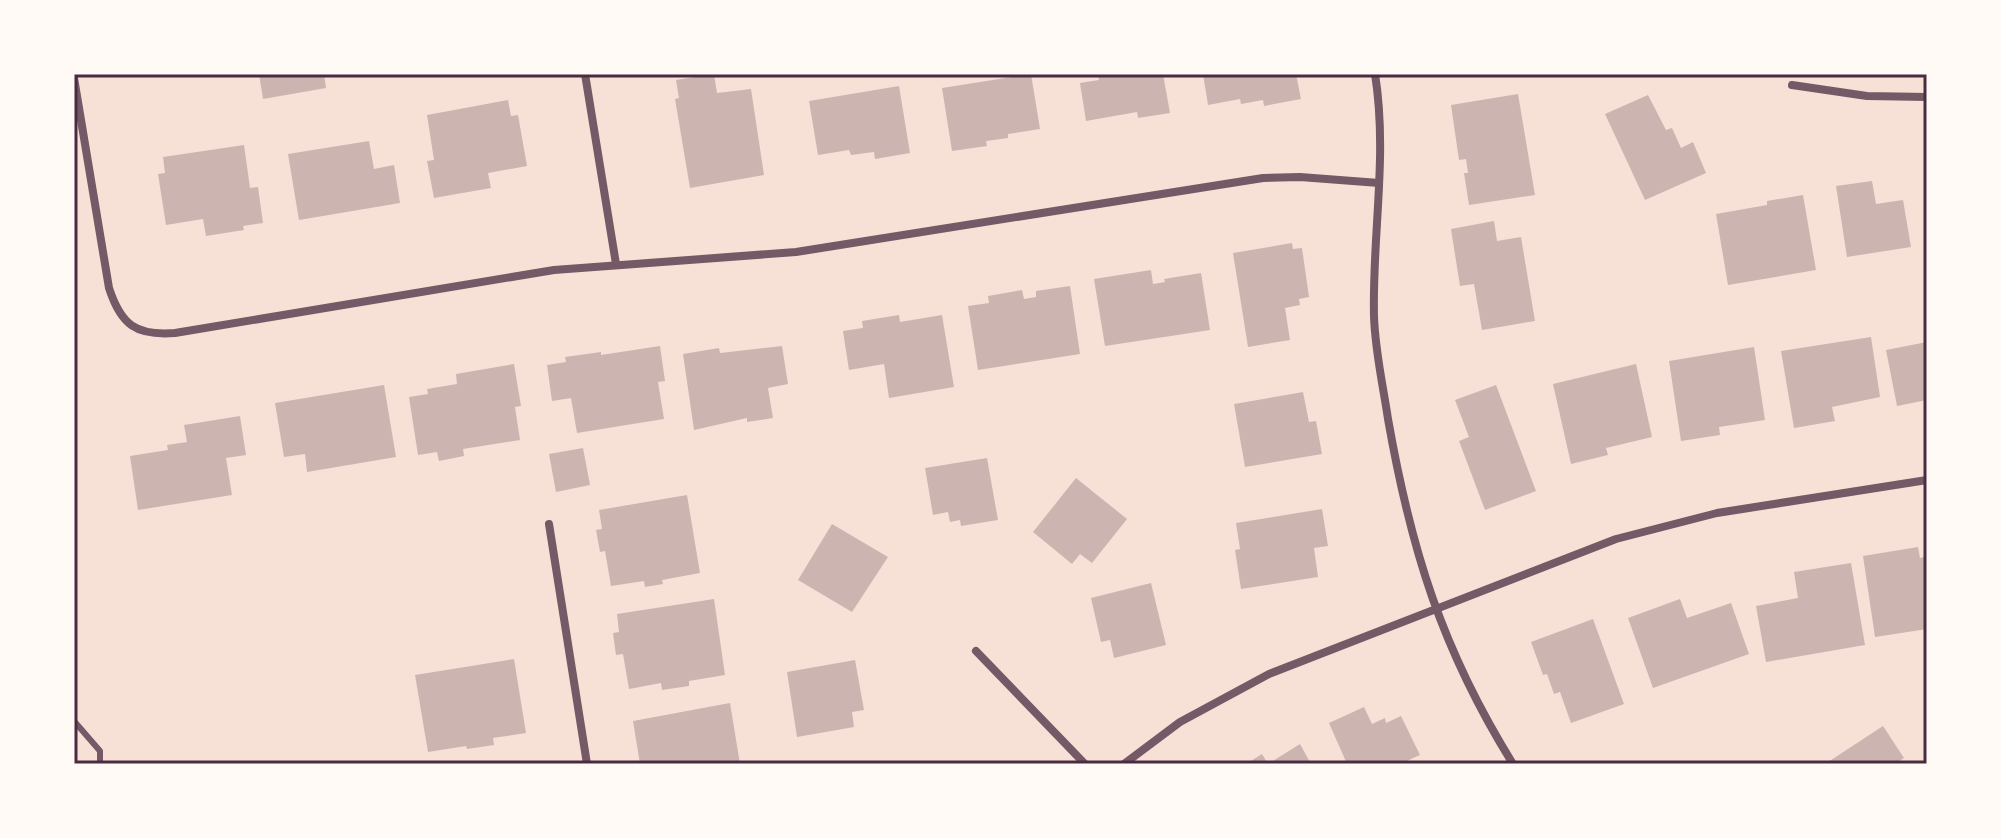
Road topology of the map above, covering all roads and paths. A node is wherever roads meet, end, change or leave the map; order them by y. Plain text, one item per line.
1 (585, 74) edge
2 (1375, 74) edge
3 (74, 78) edge
4 (1792, 85) dead end
5 (1927, 97) edge
6 (78, 133) edge
7 (1379, 183) junction
8 (616, 264) junction
9 (1927, 480) edge
10 (549, 524) dead end
11 (1436, 608) junction
12 (976, 651) dead end
13 (74, 721) edge
14 (100, 764) edge
15 (587, 764) edge
16 (1085, 764) edge
17 (1124, 764) edge
18 (1513, 764) edge

1 - 8 street
2 - 7 street
3 - 6 street
4 - 5 street
6 - 8 street
7 - 8 street
7 - 11 street
9 - 11 street
10 - 15 street
11 - 17 street
11 - 18 street
12 - 16 street
13 - 14 lane

